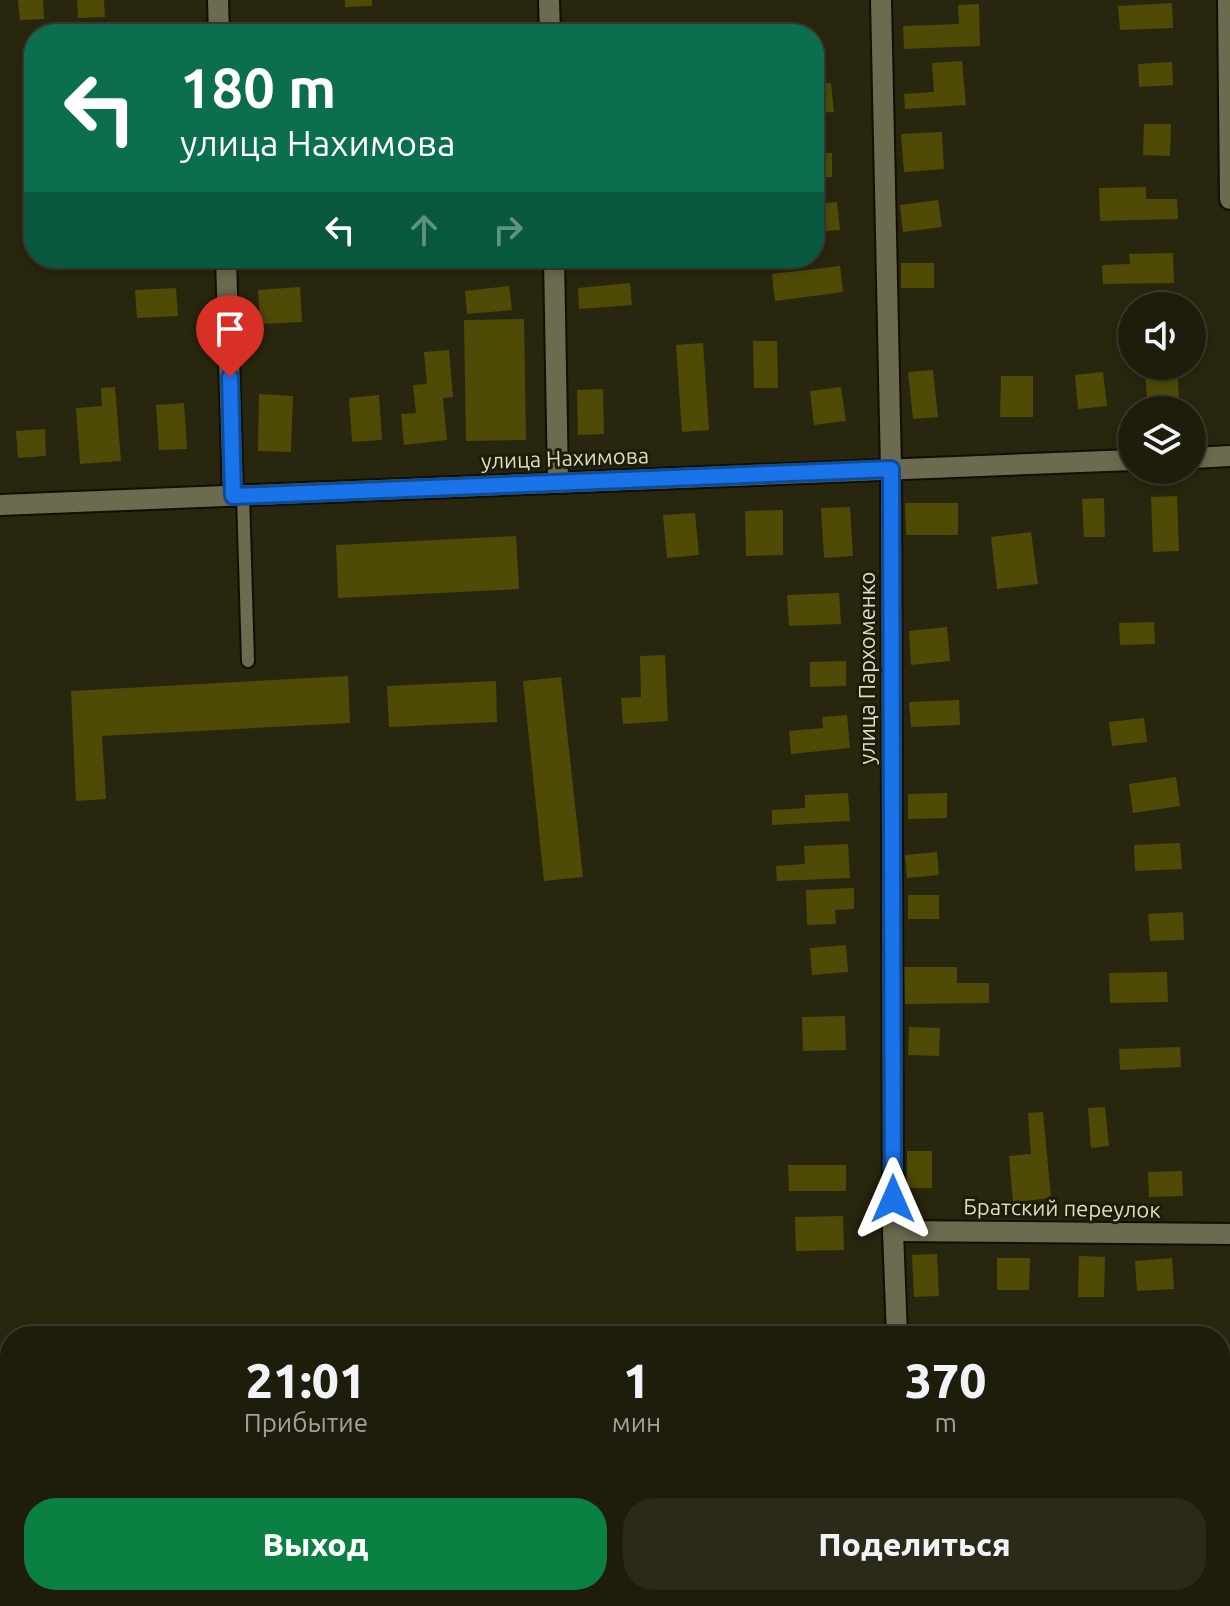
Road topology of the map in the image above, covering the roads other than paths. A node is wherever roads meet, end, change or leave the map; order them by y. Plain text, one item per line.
1 (218, 0) edge
2 (549, 0) edge
3 (881, 0) edge
4 (1228, 0) edge
5 (219, 24) edge
6 (550, 24) edge
7 (1230, 199) edge
8 (227, 268) edge
9 (554, 268) edge
10 (1230, 456) edge
11 (1206, 457) edge
12 (1118, 461) edge
13 (891, 469) junction
14 (558, 483) junction
15 (238, 495) junction
16 (0, 505) edge
17 (248, 661) dead end
18 (893, 1231) junction
19 (1230, 1234) edge
20 (897, 1326) edge

1 - 5 street
2 - 6 street
3 - 13 street, улица Пархоменко
4 - 7 street
8 - 15 street
9 - 14 street
10 - 11 street
12 - 13 street, улица Нахимова
13 - 14 street, улица Нахимова
13 - 18 street, улица Пархоменко
14 - 15 street, улица Нахимова
15 - 16 street, улица Нахимова
15 - 17 lane
18 - 19 street, Братский переулок
18 - 20 street, улица Пархоменко

